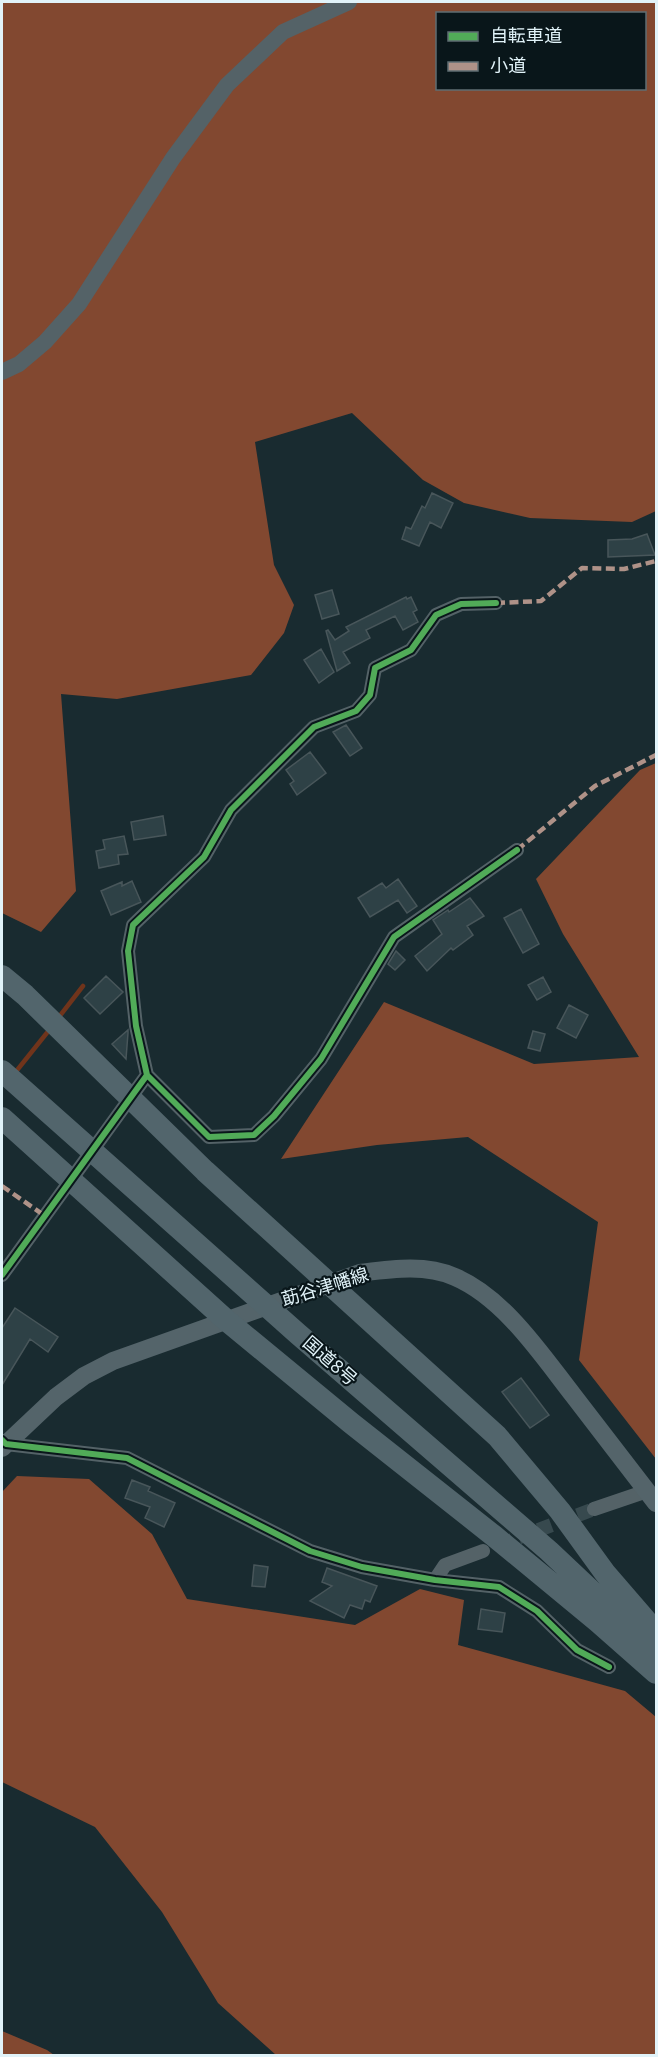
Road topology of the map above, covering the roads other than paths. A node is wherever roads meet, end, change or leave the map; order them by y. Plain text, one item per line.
1 (349, 2) edge
2 (2, 372) edge
3 (496, 603) dead end
4 (517, 850) dead end
5 (2, 976) edge
6 (2, 1071) edge
7 (147, 1075) junction
8 (2, 1118) edge
9 (2, 1275) edge
10 (327, 1283) junction
11 (226, 1320) junction
12 (3, 1444) edge
13 (652, 1497) edge
14 (594, 1509) tunnel mouth
15 (483, 1551) tunnel mouth
16 (435, 1580) junction
17 (657, 1632) edge
18 (657, 1652) edge
19 (609, 1667) dead end
20 (657, 1673) edge

1 - 2 street
3 - 7 street
4 - 7 street
5 - 10 highway
6 - 18 highway, 国道8号
7 - 9 street
8 - 11 highway
10 - 11 main road, 莇谷津幡線
10 - 13 main road, 莇谷津幡線
10 - 17 highway
11 - 12 main road, 莇谷津幡線
11 - 20 highway
12 - 16 street
13 - 14 street
15 - 16 street
16 - 19 street

